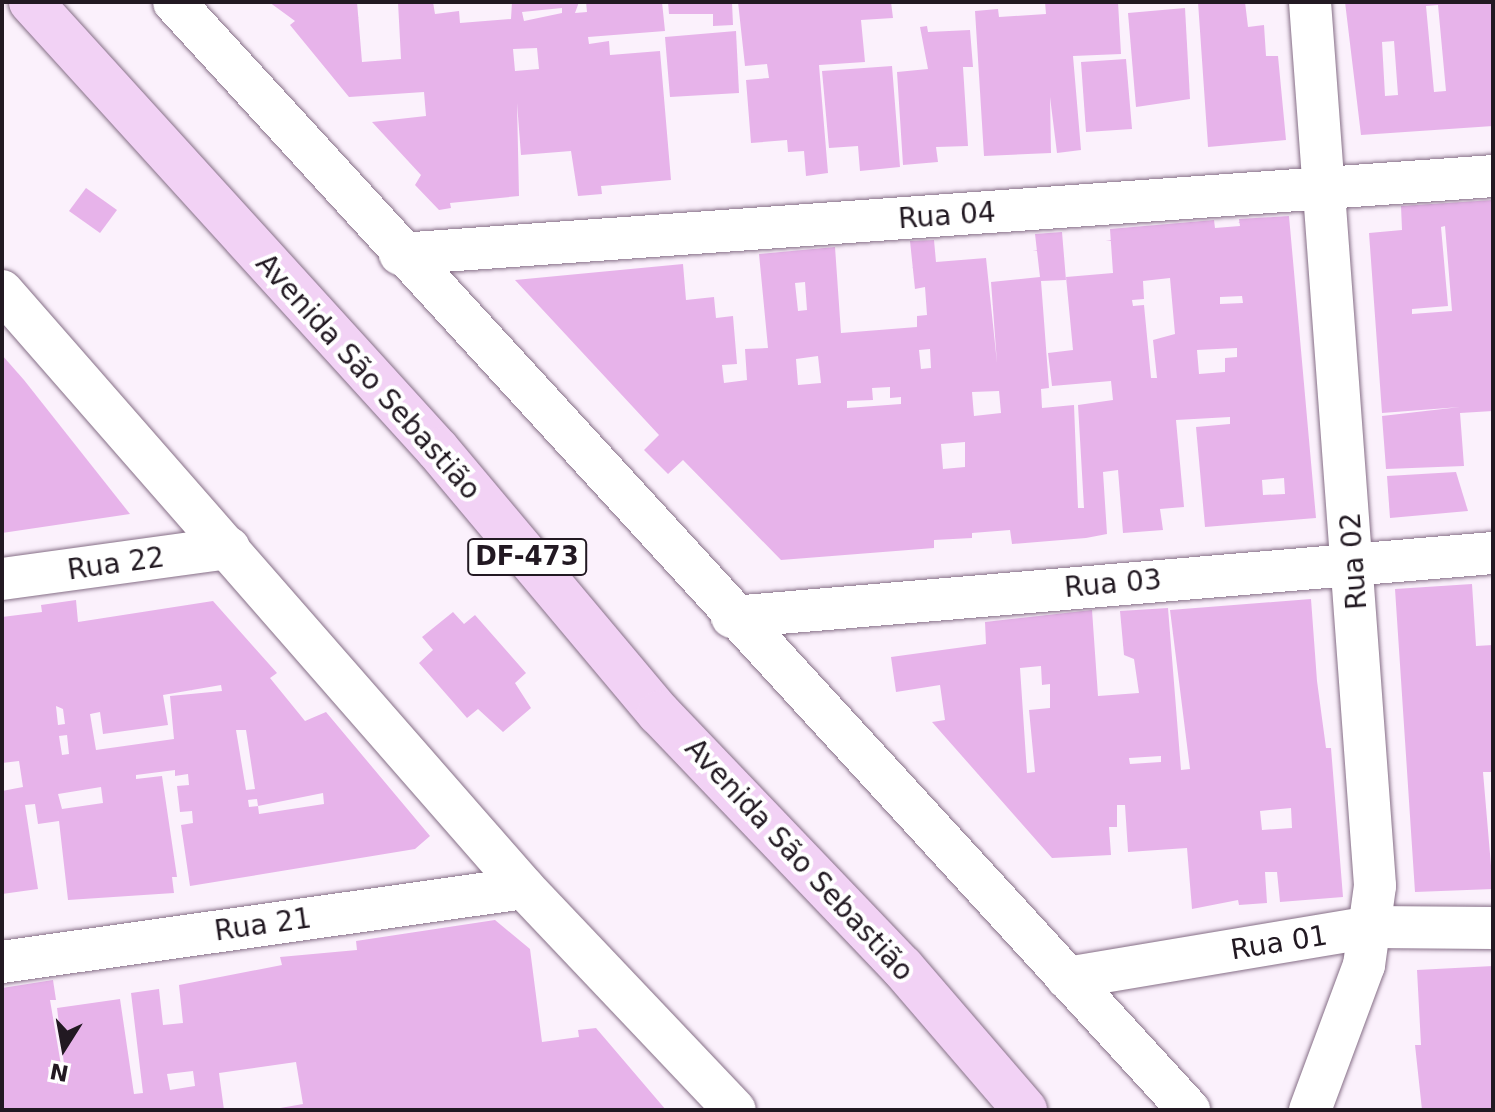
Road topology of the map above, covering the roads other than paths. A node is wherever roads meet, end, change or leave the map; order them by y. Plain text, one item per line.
1 (31, 2) edge
2 (174, 2) edge
3 (1310, 2) edge
4 (1493, 176) edge
5 (1325, 189) junction
6 (400, 254) junction
7 (2, 291) edge
8 (229, 548) junction
9 (1493, 553) edge
10 (1355, 564) junction
11 (2, 579) edge
12 (732, 617) junction
13 (524, 888) junction
14 (1373, 927) junction
15 (1493, 928) edge
16 (2, 962) edge
17 (1067, 978) junction
18 (735, 1110) edge
19 (1025, 1110) edge
20 (1189, 1110) edge
21 (1310, 1110) edge

1 - 19 main road, Avenida São Sebastião / DF-473
2 - 6 street
3 - 5 street, Rua 02
4 - 5 street, Rua 04
5 - 6 street, Rua 04
5 - 10 street, Rua 02
6 - 12 street
7 - 8 street
8 - 11 street, Rua 22
8 - 13 street
9 - 10 street, Rua 03
10 - 12 street, Rua 03
10 - 14 street, Rua 02
12 - 17 street
13 - 16 street, Rua 21
13 - 18 street
14 - 15 street, Rua 01
14 - 17 street, Rua 01
14 - 21 street, Rua 02
17 - 20 street

